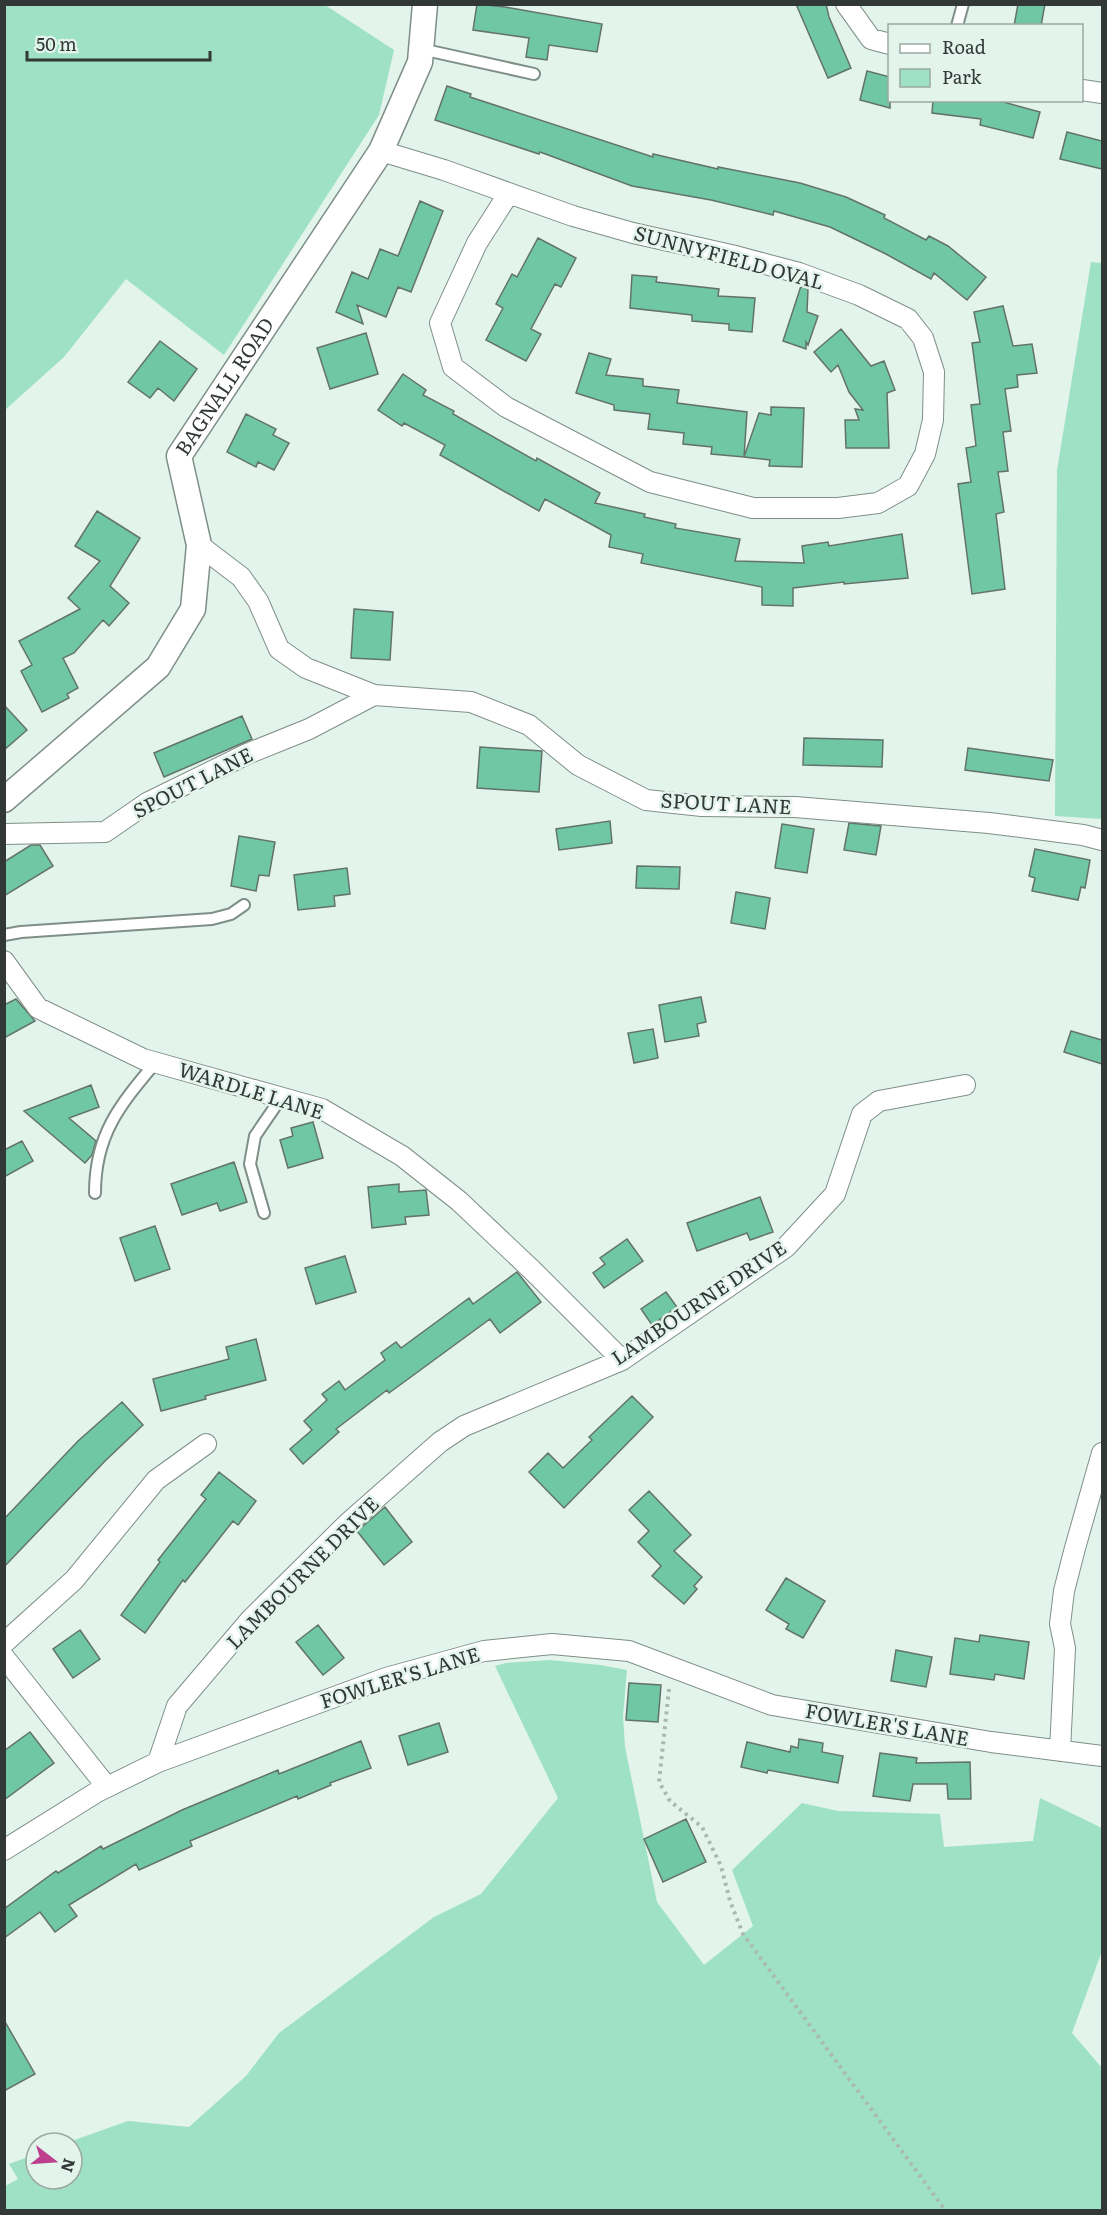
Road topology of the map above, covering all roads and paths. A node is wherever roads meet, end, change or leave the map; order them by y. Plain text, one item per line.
1 (424, 4) edge
2 (846, 4) edge
3 (963, 4) edge
4 (958, 24) edge
5 (888, 43) edge
6 (421, 49) junction
7 (534, 74) dead end
8 (1083, 90) edge
9 (1102, 93) edge
10 (381, 151) junction
11 (509, 193) junction
12 (199, 545) junction
13 (375, 694) junction
14 (4, 800) edge
15 (4, 834) edge
16 (1102, 840) edge
17 (243, 905) dead end
18 (4, 935) edge
19 (4, 961) edge
20 (156, 1062) junction
21 (965, 1085) dead end
22 (281, 1098) junction
23 (95, 1193) dead end
24 (264, 1213) dead end
25 (622, 1360) junction
26 (206, 1444) dead end
27 (1102, 1453) edge
28 (4, 1643) edge
29 (4, 1657) edge
30 (671, 1667) junction
31 (1060, 1751) junction
32 (1102, 1756) edge
33 (158, 1762) junction
34 (107, 1787) junction
35 (4, 1850) edge
36 (945, 2211) edge

1 - 6 street, BAGNALL ROAD
2 - 5 street
3 - 4 lane
6 - 7 lane
6 - 10 street, BAGNALL ROAD
8 - 9 street
10 - 11 street, SUNNYFIELD OVAL
10 - 12 street, BAGNALL ROAD
11 - 11 street, SUNNYFIELD OVAL
12 - 13 street, SPOUT LANE
12 - 14 street, BAGNALL ROAD
13 - 15 street, SPOUT LANE
13 - 16 street, SPOUT LANE
17 - 18 lane
19 - 20 street, WARDLE LANE
20 - 22 street, WARDLE LANE
20 - 23 lane
21 - 25 street, LAMBOURNE DRIVE
22 - 24 lane
22 - 25 street, WARDLE LANE
25 - 33 street, LAMBOURNE DRIVE
26 - 28 street
27 - 31 street
29 - 34 street
30 - 31 street, FOWLER'S LANE
30 - 33 street, FOWLER'S LANE
30 - 36 path
31 - 32 street, FOWLER'S LANE
33 - 34 street, FOWLER'S LANE
34 - 35 street, FOWLER'S LANE

